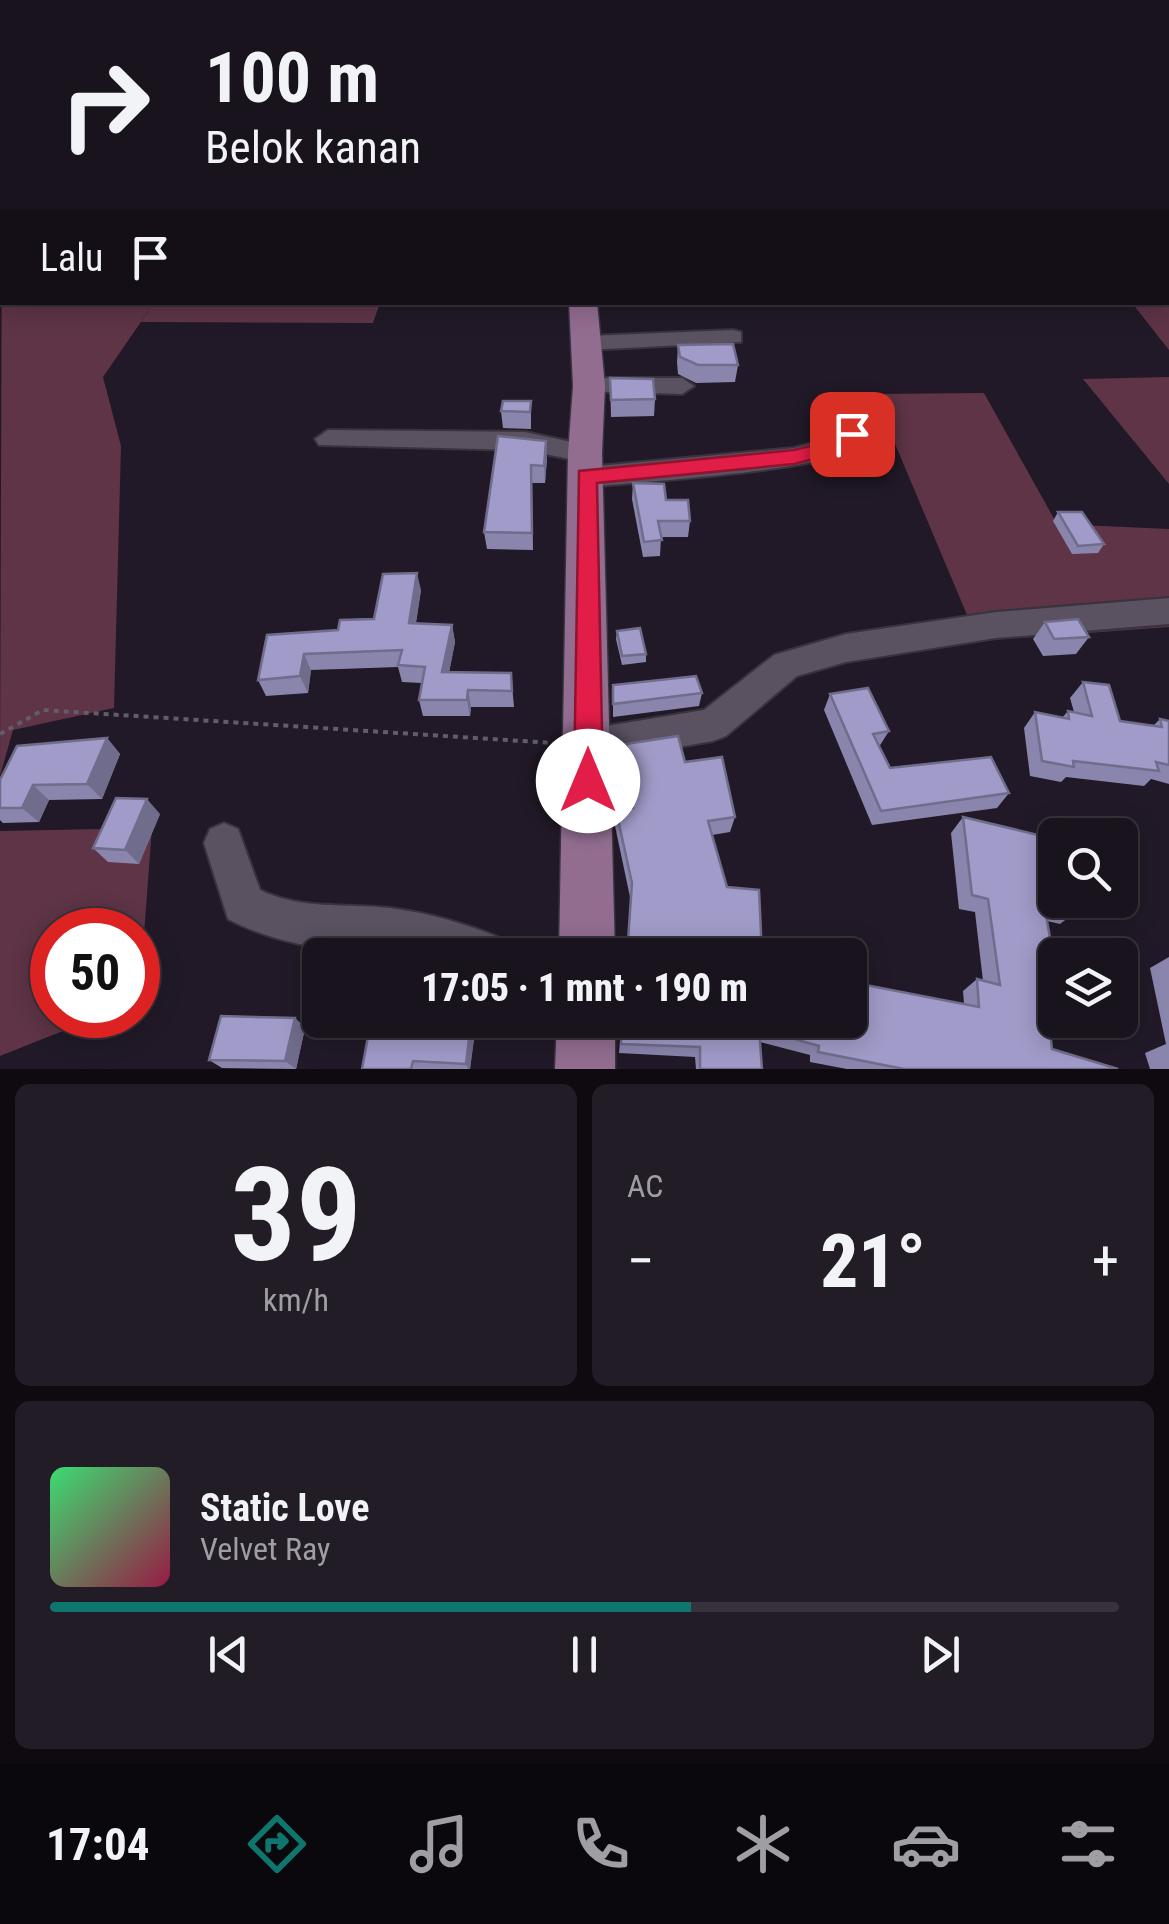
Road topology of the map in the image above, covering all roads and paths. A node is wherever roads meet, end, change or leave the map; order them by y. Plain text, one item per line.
1 (585, 322) edge
2 (733, 337) dead end
3 (589, 386) junction
4 (682, 386) dead end
5 (856, 414) dead end
6 (328, 439) dead end
7 (586, 465) junction
8 (1169, 611) edge
9 (0, 734) edge
10 (588, 746) junction
11 (224, 842) dead end
12 (440, 938) edge
13 (587, 938) edge

1 - 2 street
1 - 3 main road
3 - 4 street
3 - 7 main road
5 - 7 street
6 - 7 street
7 - 10 main road
8 - 10 street
9 - 10 path
10 - 13 main road
11 - 12 street

